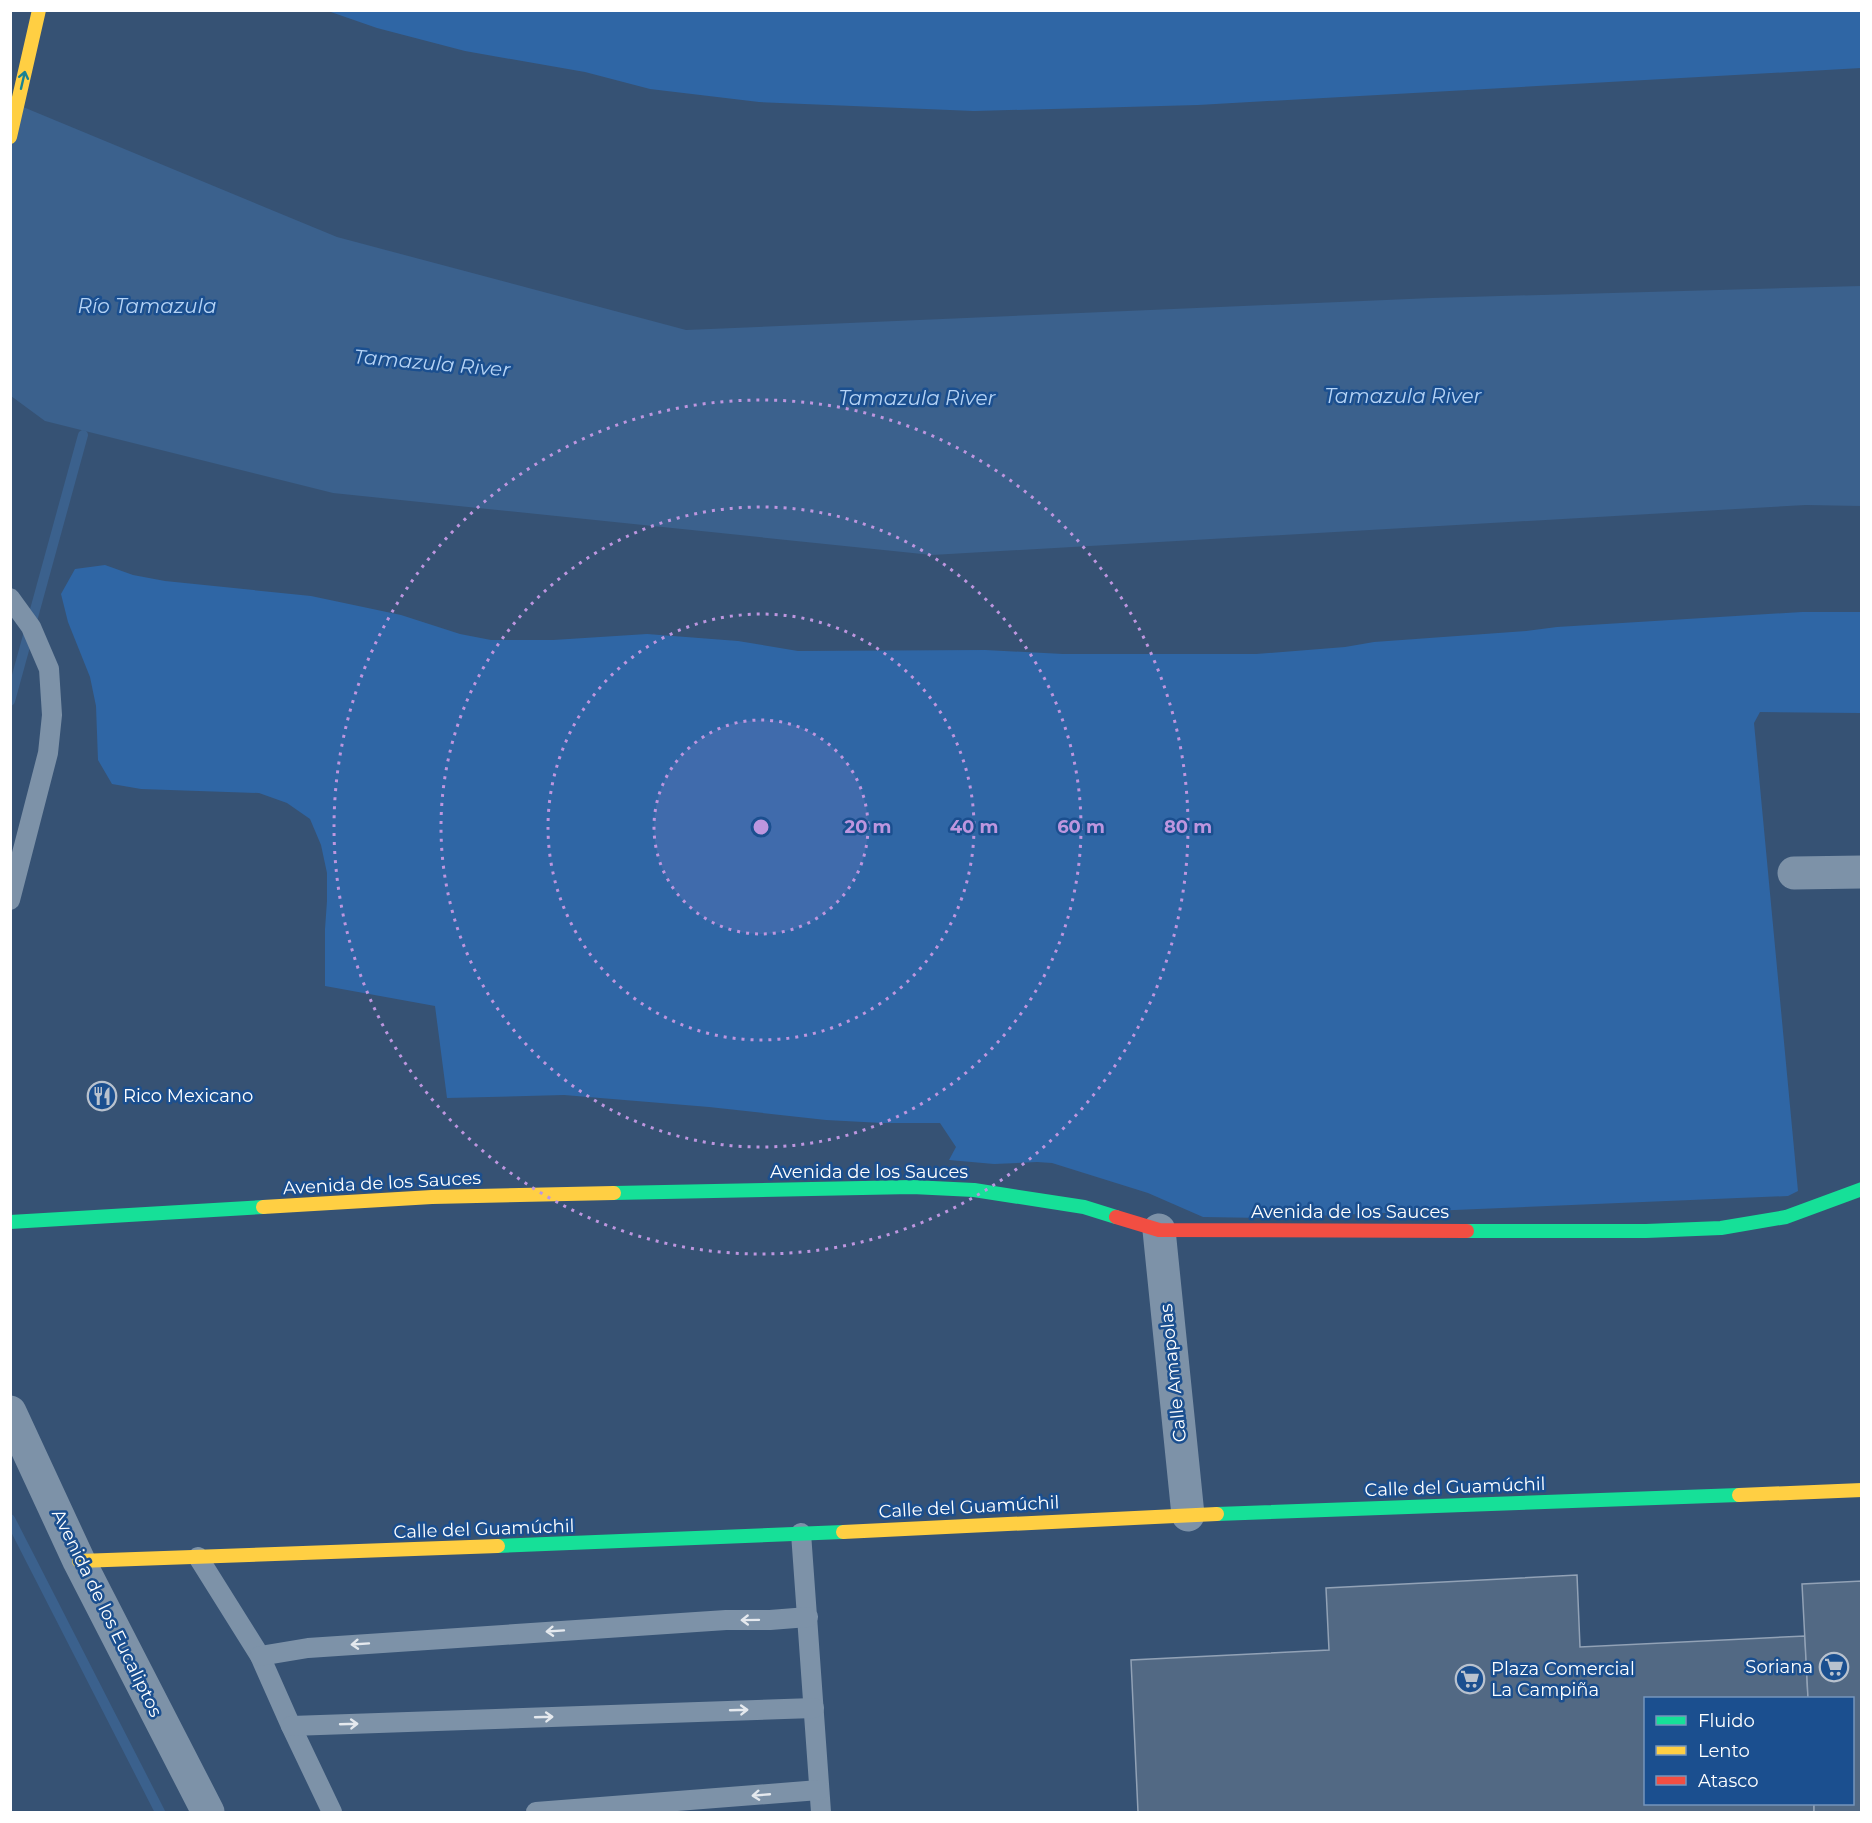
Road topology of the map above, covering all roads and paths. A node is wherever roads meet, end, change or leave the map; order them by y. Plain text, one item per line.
1 (39, 10) edge
2 (10, 137) edge
3 (10, 598) edge
4 (1862, 872) edge
5 (1794, 873) dead end
6 (10, 900) edge
7 (1862, 1189) edge
8 (10, 1222) edge
9 (1158, 1230) junction
10 (10, 1412) edge
11 (1862, 1490) edge
12 (1188, 1515) junction
13 (801, 1533) junction
14 (198, 1557) junction
15 (79, 1561) junction
16 (808, 1617) junction
17 (260, 1656) junction
18 (814, 1708) junction
19 (291, 1726) junction
20 (819, 1790) junction
21 (208, 1812) edge
22 (332, 1812) edge
23 (536, 1812) edge
24 (821, 1812) edge

2 -> 1 street
3 - 6 lane
4 - 5 street
7 - 9 street, Avenida de los Sauces
8 - 9 street, Avenida de los Sauces
9 - 12 street, Calle Amapolas
10 - 15 street, Avenida de los Eucaliptos
11 - 12 street, Calle del Guamúchil
12 - 13 street, Calle del Guamúchil
13 - 14 street, Calle del Guamúchil
13 - 16 lane
14 - 15 street, Calle del Guamúchil
14 - 17 lane
15 - 21 street, Avenida de los Eucaliptos
16 -> 17 lane
16 - 18 lane
17 - 19 lane
19 -> 18 lane
18 - 20 lane
19 - 22 lane
20 -> 23 lane
20 - 24 lane

